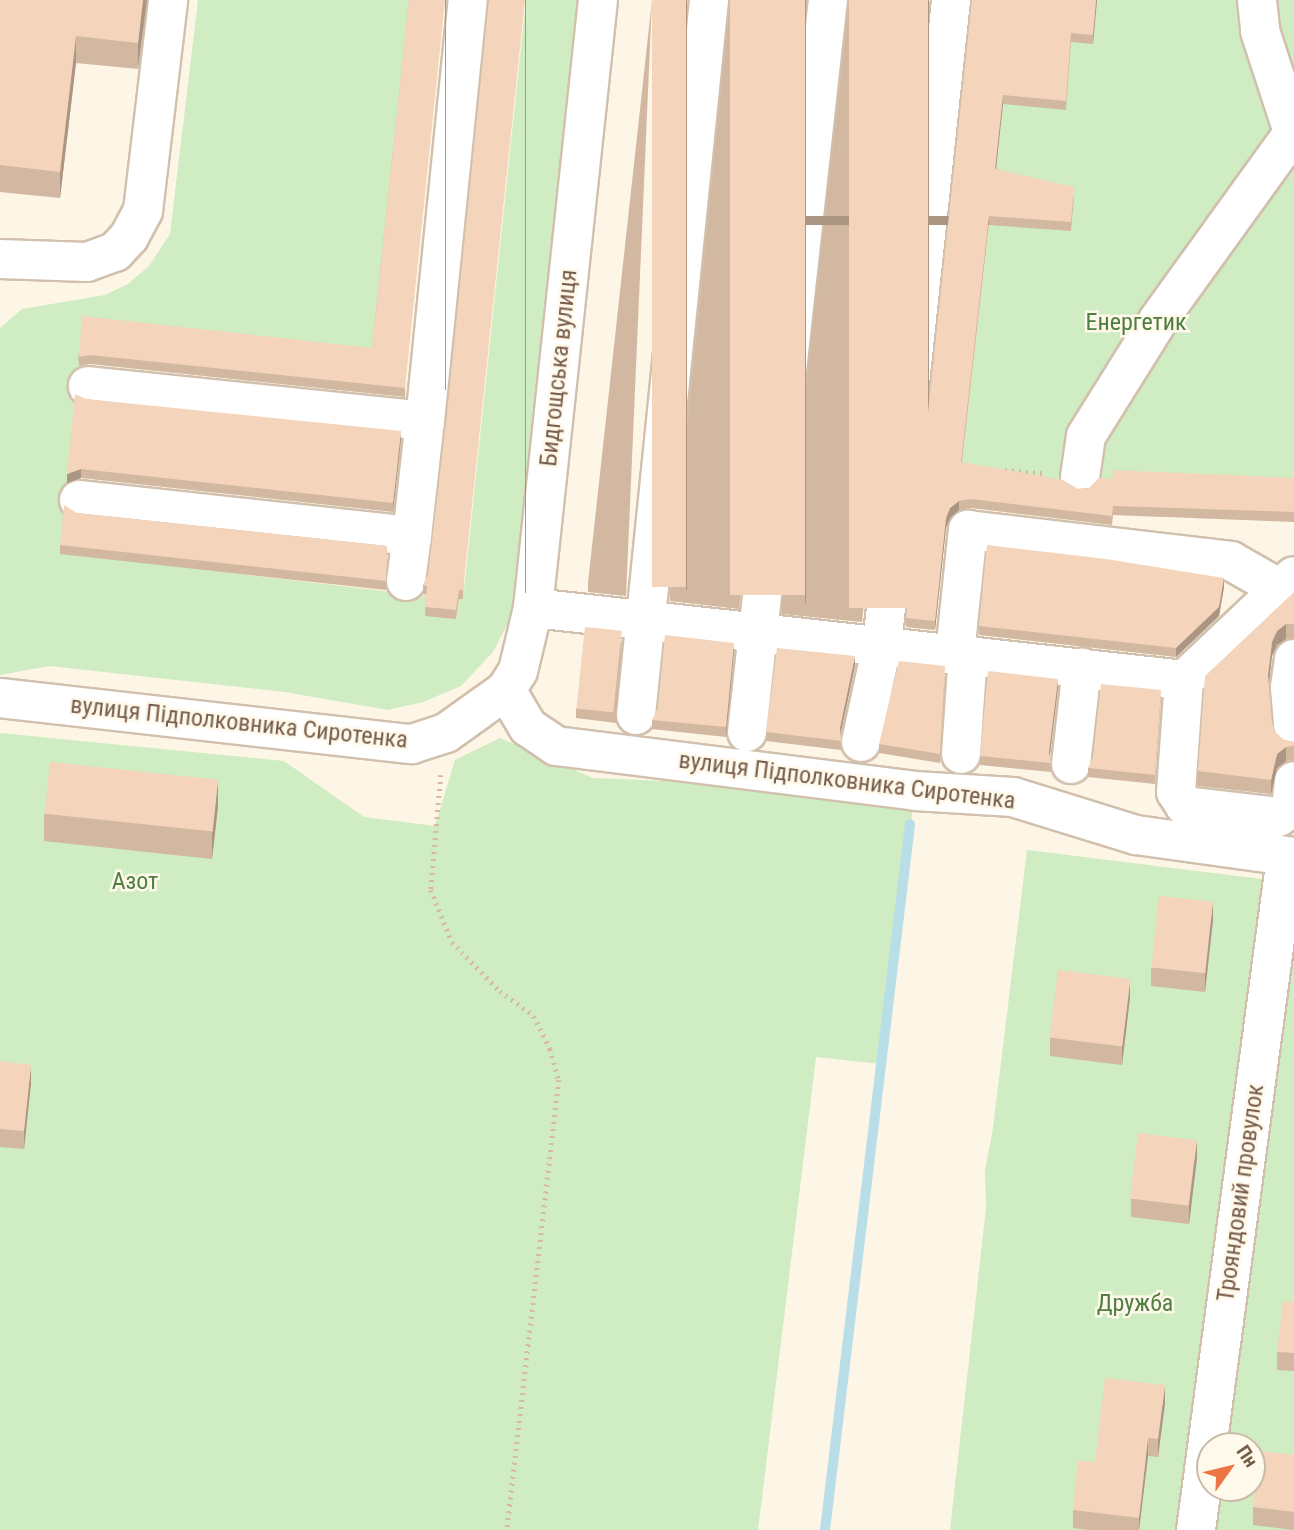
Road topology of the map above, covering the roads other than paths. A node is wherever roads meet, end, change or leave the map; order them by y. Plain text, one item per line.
1 (168, 0) edge
2 (468, 0) edge
3 (598, 0) edge
4 (709, 0) edge
5 (828, 0) edge
6 (951, 0) edge
7 (1257, 0) edge
8 (1293, 134) edge
9 (0, 259) edge
10 (88, 386) dead end
11 (425, 421) junction
12 (1080, 477) road end
13 (79, 500) dead end
14 (412, 536) junction
15 (406, 581) dead end
16 (1287, 583) edge
17 (533, 608) junction
18 (646, 622) junction
19 (760, 631) junction
20 (883, 645) junction
21 (961, 654) junction
22 (1294, 659) edge
23 (1082, 668) junction
24 (1184, 680) junction
25 (506, 690) junction
26 (0, 698) edge
27 (636, 715) dead end
28 (459, 724) joint
29 (747, 732) dead end
30 (1294, 735) edge
31 (861, 742) dead end
32 (961, 754) dead end
33 (1071, 764) dead end
34 (1294, 780) edge
35 (1290, 857) edge
36 (1196, 1530) edge

1 - 9 street
2 - 11 street
3 - 17 street, Бидгощська вулиця
4 - 18 street
5 - 19 street
6 - 20 street
7 - 8 street
8 - 12 street
10 - 11 street
11 - 14 street
13 - 14 street
14 - 15 street
16 - 21 street
16 - 24 street
17 - 18 street
17 - 25 street, Бидгощська вулиця
18 - 19 street
18 - 27 street
19 - 20 street
19 - 29 street
20 - 21 street
20 - 31 street
21 - 23 street
21 - 32 street
22 - 30 street
23 - 24 street
23 - 33 street
24 - 34 street
25 - 28 street, Бидгощська вулиця
25 - 35 street, вулиця Підполковника Сиротенка
26 - 28 street, вулиця Підполковника Сиротенка
35 - 36 street, Трояндовий провулок

